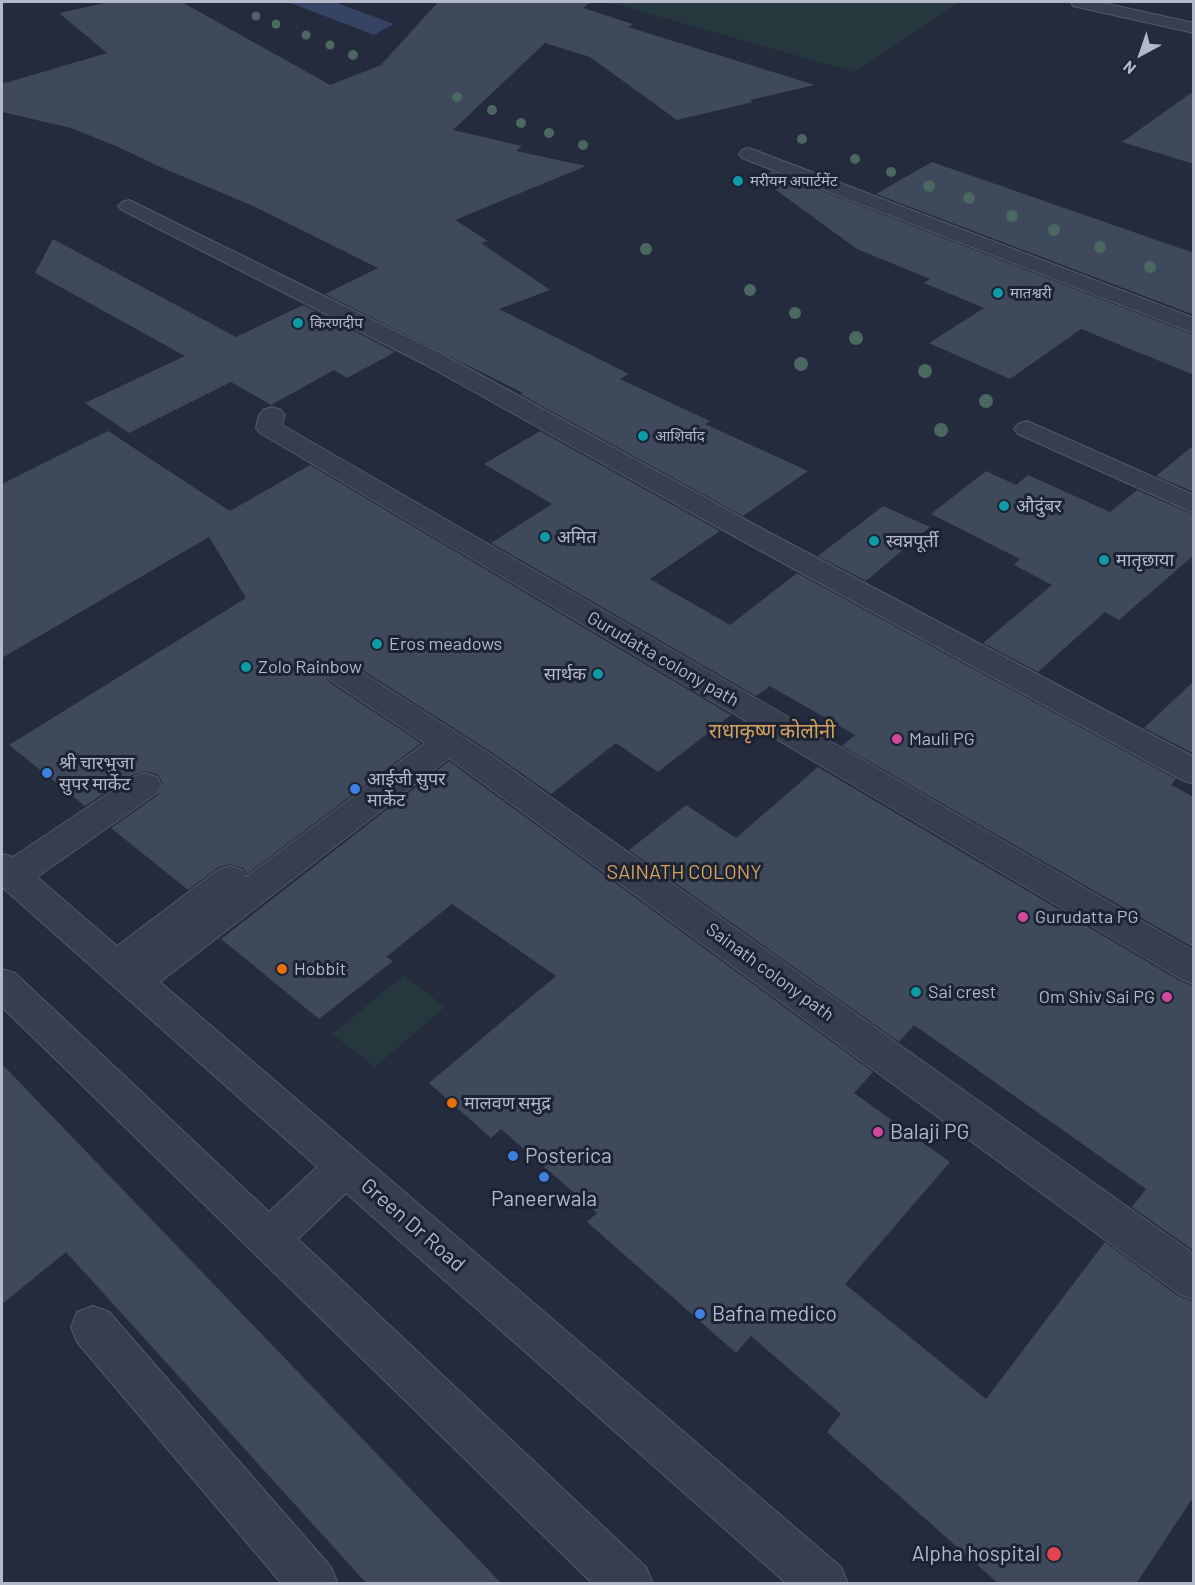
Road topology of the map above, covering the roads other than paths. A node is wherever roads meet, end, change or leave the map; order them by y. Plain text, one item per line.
1 (1079, 2) edge
2 (1194, 28) edge
3 (749, 154) dead end
4 (129, 206) dead end
5 (1194, 326) edge
6 (271, 422) dead end
7 (1027, 429) dead end
8 (1194, 505) edge
9 (341, 672) dead end
10 (448, 742) junction
11 (1194, 772) edge
12 (145, 785) dead end
13 (314, 816) dead end
14 (7, 872) edge
15 (1194, 969) edge
16 (124, 974) junction
17 (2, 984) edge
18 (345, 1167) junction
19 (269, 1239) junction
20 (1194, 1280) edge
21 (93, 1327) dead end
22 (314, 1584) edge
23 (629, 1584) edge
24 (824, 1584) edge

1 - 2 street
3 - 5 street
4 - 11 street
6 - 15 street, Gurudatta colony path
7 - 8 street
9 - 10 street, Sainath colony path
10 - 16 street
10 - 20 street, Sainath colony path
12 - 14 street
13 - 16 street
14 - 16 street, Green Dr Road
16 - 18 street, Green Dr Road
17 - 19 street
18 - 19 street
18 - 24 street, Green Dr Road
19 - 23 street
21 - 22 street

